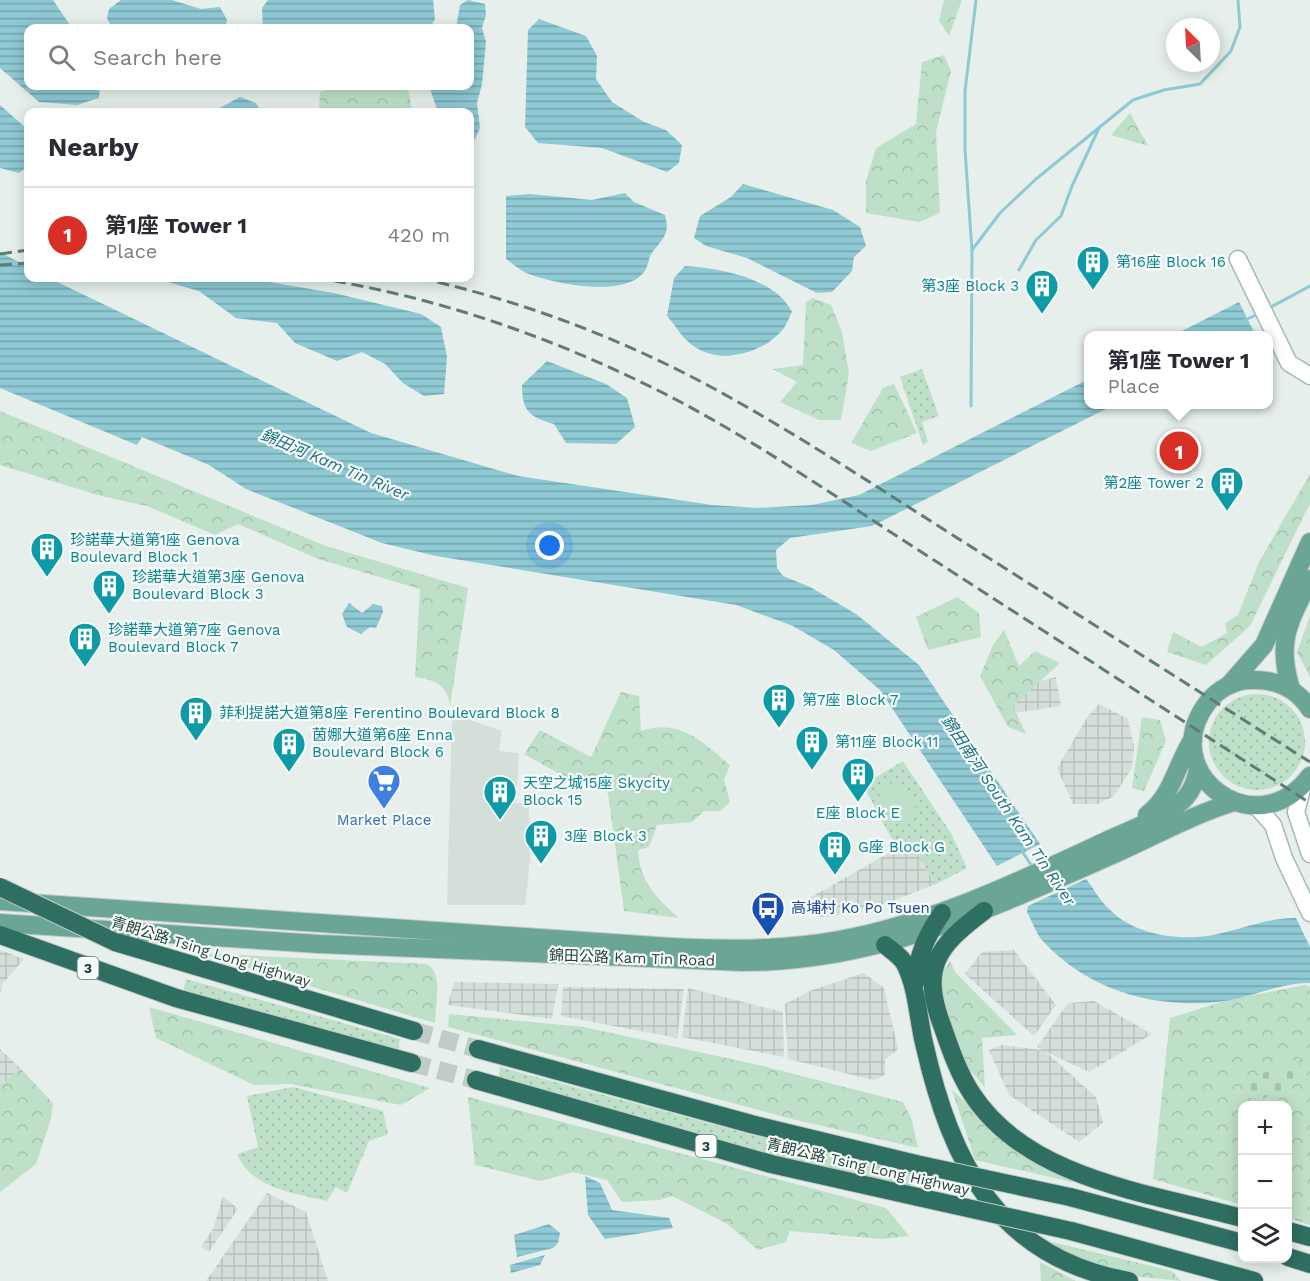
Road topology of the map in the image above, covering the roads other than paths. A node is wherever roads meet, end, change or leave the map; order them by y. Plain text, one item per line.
1 (1238, 259) dead end
2 (1273, 331) edge
3 (1273, 331) edge
4 (1310, 376) edge
5 (1310, 542) edge
6 (1310, 579) edge
7 (1230, 685) junction
8 (1304, 702) edge
9 (1193, 739) junction
10 (1198, 769) junction
11 (1306, 781) edge
12 (1234, 802) junction
13 (1256, 806) junction
14 (1122, 834) junction
15 (1310, 855) edge
16 (1066, 867) junction
17 (0, 887) edge
18 (0, 900) edge
19 (1307, 907) edge
20 (984, 911) junction
21 (942, 913) junction
22 (0, 923) edge
23 (417, 929) junction
24 (928, 932) junction
25 (0, 935) edge
26 (115, 942) junction
27 (885, 945) junction
28 (447, 949) junction
29 (915, 994) junction
30 (414, 1030) tunnel mouth
31 (478, 1049) tunnel mouth
32 (412, 1063) tunnel mouth
33 (476, 1080) tunnel mouth
34 (1238, 1217) edge
35 (1292, 1232) edge
36 (1310, 1237) edge
37 (1238, 1242) edge
38 (1292, 1259) edge
39 (1310, 1264) edge
40 (1129, 1281) edge
41 (1254, 1281) edge

1 - 2 main road
3 - 4 main road
5 - 7 main road
6 - 8 main road
7 - 8 main road
7 - 9 main road
9 - 10 main road
9 - 14 main road
10 - 12 main road
10 - 14 main road, 錦田公路 Kam Tin Road
11 - 13 main road
11 - 15 main road
12 - 13 main road
12 - 16 main road, 錦田公路 Kam Tin Road
13 - 19 main road
14 - 16 main road, 錦田公路 Kam Tin Road
16 - 20 main road, 錦田公路 Kam Tin Road
16 - 21 main road, 錦田公路 Kam Tin Road
17 - 26 highway, bridge
18 - 23 main road, 錦田公路 Kam Tin Road
18 - 26 highway, 青朗公路 Tsing Long Highway / 3, bridge
20 - 24 main road, 錦田公路 Kam Tin Road
20 - 34 highway
21 - 23 main road, 錦田公路 Kam Tin Road
21 - 24 highway
22 - 28 main road, 錦田公路 Kam Tin Road
23 - 28 main road
24 - 27 main road, 錦田公路 Kam Tin Road
24 - 29 highway
25 - 32 highway, 3
26 - 30 highway, 青朗公路 Tsing Long Highway / 3
27 - 28 main road, 錦田公路 Kam Tin Road
27 - 29 highway
29 - 40 highway
31 - 37 highway, 青朗公路 Tsing Long Highway / 3, bridge
33 - 41 highway, 青朗公路 Tsing Long Highway / 3, bridge
35 - 36 highway
38 - 39 highway

